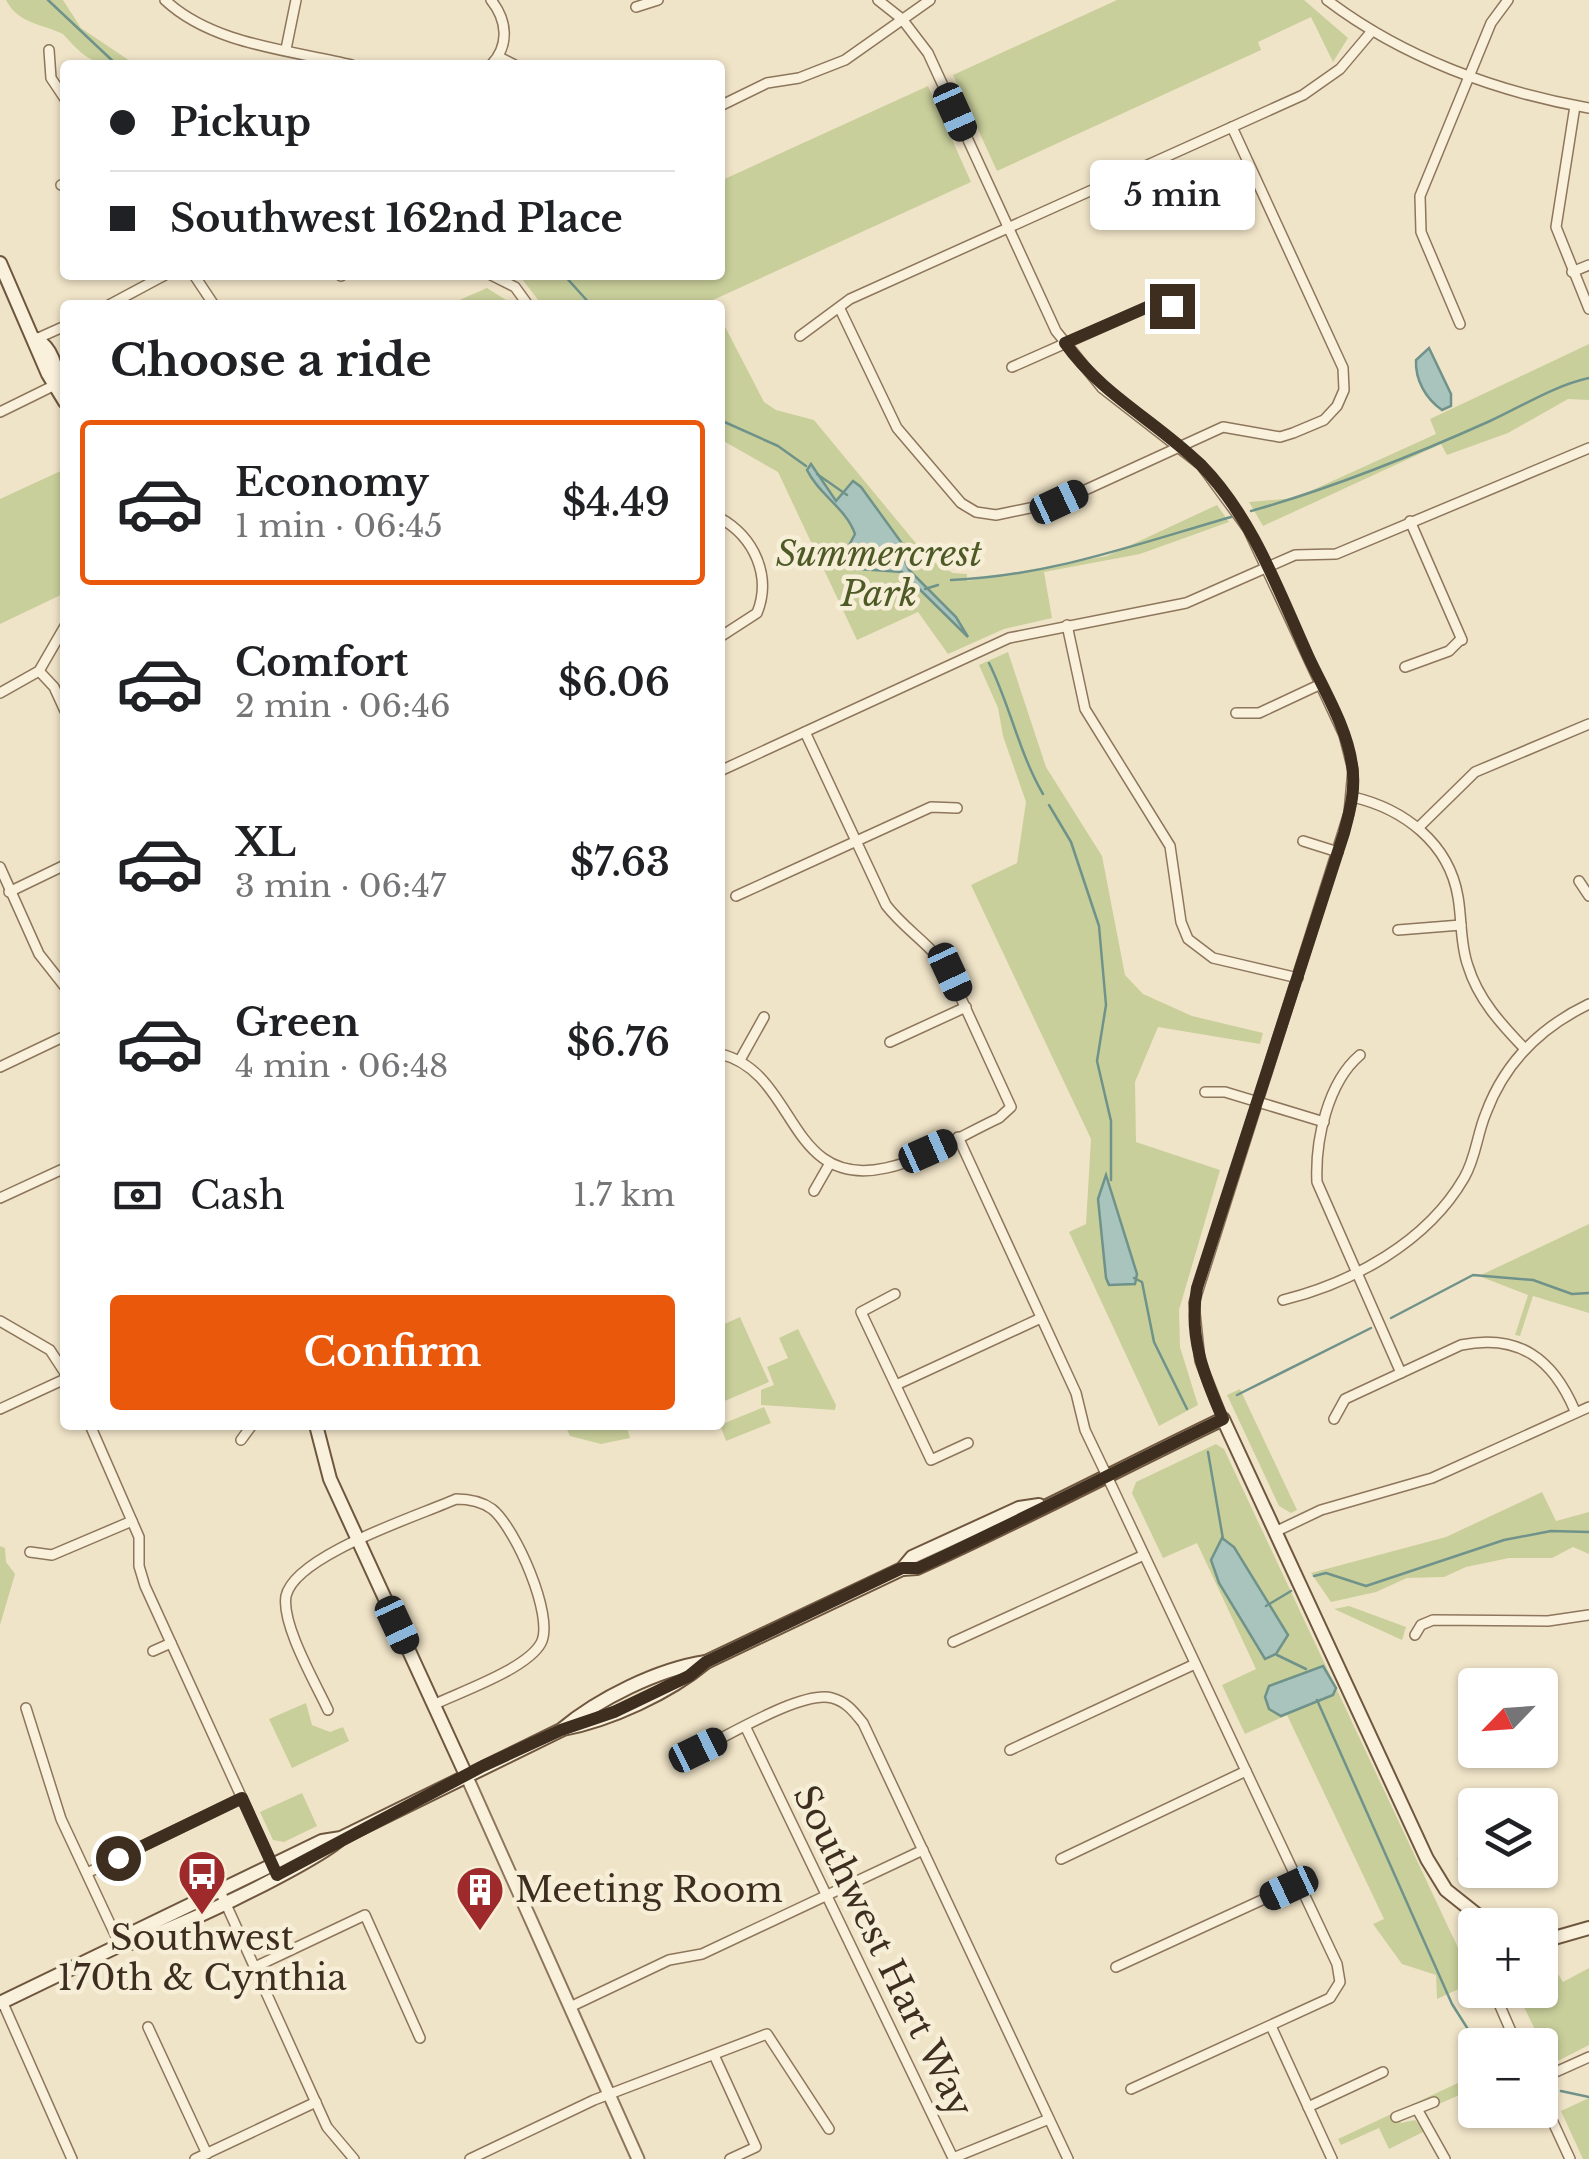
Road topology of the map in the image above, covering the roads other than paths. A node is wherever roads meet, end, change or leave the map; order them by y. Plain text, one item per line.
1 (165, 0) edge
2 (296, 0) edge
3 (491, 0) edge
4 (658, 0) edge
5 (878, 0) edge
6 (930, 0) edge
7 (1327, 0) edge
8 (1508, 0) edge
9 (636, 6) dead end
10 (902, 19) junction
11 (1372, 31) junction
12 (286, 49) junction
13 (49, 50) dead end
14 (331, 60) edge
15 (495, 60) edge
16 (1472, 76) junction
17 (60, 92) edge
18 (725, 104) edge
19 (1575, 106) junction
20 (1589, 108) edge
21 (1232, 127) junction
22 (1008, 230) junction
23 (0, 263) edge
24 (1589, 264) edge
25 (1572, 272) junction
26 (156, 280) edge
27 (501, 280) edge
28 (118, 300) edge
29 (524, 300) edge
30 (1172, 306) dead end
31 (1589, 308) edge
32 (840, 309) junction
33 (1460, 324) dead end
34 (60, 328) edge
35 (800, 336) dead end
36 (36, 339) junction
37 (1065, 343) junction
38 (1012, 367) dead end
39 (57, 384) junction
40 (60, 391) edge
41 (0, 412) edge
42 (1180, 446) junction
43 (1589, 448) edge
44 (1410, 521) junction
45 (725, 522) edge
46 (1268, 568) junction
47 (1067, 625) junction
48 (725, 634) edge
49 (60, 635) edge
50 (1405, 667) dead end
51 (39, 671) junction
52 (1321, 684) junction
53 (0, 693) edge
54 (60, 700) edge
55 (1236, 713) dead end
56 (1589, 724) edge
57 (805, 732) junction
58 (725, 769) edge
59 (1353, 797) junction
60 (958, 808) dead end
61 (1419, 827) junction
62 (856, 840) junction
63 (1303, 841) dead end
64 (1338, 852) junction
65 (0, 867) edge
66 (60, 867) edge
67 (1579, 881) dead end
68 (10, 892) junction
69 (736, 896) dead end
70 (1589, 896) edge
71 (1462, 925) junction
72 (1398, 930) dead end
73 (1298, 978) junction
74 (60, 981) edge
75 (1589, 1004) edge
76 (966, 1007) junction
77 (764, 1017) dead end
78 (60, 1038) edge
79 (890, 1042) dead end
80 (1524, 1048) junction
81 (1360, 1055) dead end
82 (725, 1056) edge
83 (740, 1060) junction
84 (0, 1067) edge
85 (1205, 1092) dead end
86 (1258, 1102) junction
87 (1324, 1122) junction
88 (958, 1137) junction
89 (830, 1163) junction
90 (60, 1172) edge
91 (814, 1191) dead end
92 (0, 1198) edge
93 (1354, 1271) junction
94 (896, 1294) dead end
95 (1282, 1300) dead end
96 (1041, 1318) junction
97 (0, 1321) edge
98 (60, 1367) edge
99 (1401, 1372) junction
100 (60, 1379) edge
101 (896, 1385) junction
102 (1589, 1407) edge
103 (0, 1409) edge
104 (1575, 1411) junction
105 (1334, 1418) dead end
106 (1223, 1419) junction
107 (92, 1430) edge
108 (248, 1430) edge
109 (317, 1430) edge
110 (241, 1440) dead end
111 (968, 1444) dead end
112 (1106, 1474) junction
113 (132, 1521) junction
114 (1277, 1531) junction
115 (358, 1542) junction
116 (30, 1552) dead end
117 (1144, 1555) junction
118 (1589, 1615) edge
119 (1415, 1634) dead end
120 (954, 1642) dead end
121 (171, 1643) junction
122 (153, 1651) dead end
123 (1194, 1664) junction
124 (433, 1705) junction
125 (26, 1708) dead end
126 (328, 1710) dead end
127 (746, 1728) junction
128 (698, 1750) dead end
129 (1010, 1750) dead end
130 (1246, 1771) junction
131 (466, 1776) junction
132 (242, 1798) junction
133 (923, 1850) junction
134 (1061, 1859) dead end
135 (275, 1870) junction
136 (87, 1872) junction
137 (1299, 1884) junction
138 (222, 1896) junction
139 (824, 1896) junction
140 (1466, 1908) edge
141 (1589, 1928) edge
142 (1558, 1937) edge
143 (120, 1944) junction
144 (255, 1967) junction
145 (1116, 1967) dead end
146 (1, 2002) edge
147 (570, 2007) junction
148 (1271, 2026) junction
149 (148, 2027) dead end
150 (420, 2038) dead end
151 (714, 2055) junction
152 (1589, 2058) edge
153 (1382, 2072) dead end
154 (1558, 2072) edge
155 (1131, 2089) dead end
156 (609, 2094) junction
157 (316, 2102) junction
158 (1434, 2102) dead end
159 (1308, 2107) junction
160 (1417, 2110) junction
161 (1396, 2117) dead end
162 (1049, 2119) junction
163 (1556, 2128) edge
164 (829, 2129) dead end
165 (207, 2154) junction
166 (487, 2156) edge
167 (72, 2159) edge
168 (196, 2159) edge
169 (354, 2159) edge
170 (470, 2159) edge
171 (638, 2159) edge
172 (730, 2159) edge
173 (1068, 2159) edge
174 (1332, 2159) edge
175 (1445, 2159) edge
176 (1570, 2159) edge

1 - 12 street
2 - 12 street
3 - 15 street
4 - 9 street
5 - 10 street
6 - 10 street
7 - 11 street
8 - 16 street
10 - 18 street
10 - 22 street
11 - 16 street
11 - 21 street
12 - 14 street
13 - 17 street
16 - 19 street
16 - 33 street
19 - 20 street
19 - 25 street
21 - 22 street
21 - 42 street
22 - 32 street
22 - 37 street
23 - 36 main road
24 - 25 street
25 - 31 street
26 - 28 street
27 - 29 street
30 - 37 street
32 - 35 street
32 - 42 street
34 - 36 street
36 - 39 main road
37 - 38 street
37 - 42 street
39 - 40 main road
39 - 41 street
42 - 46 street
43 - 44 street
44 - 46 street
44 - 50 street
45 - 48 street
46 - 47 street
46 - 52 street
47 - 57 street
47 - 73 street
49 - 51 street
51 - 53 street
51 - 54 street
52 - 55 street
52 - 59 street
56 - 61 street
57 - 58 street
57 - 62 street
59 - 61 street
59 - 64 street
60 - 62 street
61 - 71 street
62 - 69 street
62 - 76 street
63 - 64 street
64 - 73 street
65 - 68 street
66 - 68 street
67 - 70 street
68 - 74 street
71 - 72 street
71 - 80 street
73 - 86 street
75 - 80 street
76 - 79 street
76 - 88 street
77 - 83 street
78 - 84 street
80 - 93 street
81 - 87 street
82 - 83 street
83 - 89 street
85 - 86 street
86 - 87 street
86 - 106 street
87 - 93 street
88 - 89 street
88 - 96 street
89 - 91 street
90 - 92 street
93 - 95 street
93 - 99 street
94 - 101 street
96 - 101 street
96 - 112 street
97 - 98 street
99 - 104 street
99 - 105 street
100 - 103 street
101 - 111 street
102 - 104 street
104 - 114 street
106 - 112 main road
106 - 114 main road
107 - 113 street
108 - 110 street
109 - 115 main road
112 - 117 street
112 - 131 main road
113 - 116 street
113 - 121 street
114 - 140 main road
115 - 124 main road
115 - 124 street
115 - 126 street
117 - 120 street
117 - 123 street
118 - 119 street
121 - 122 street
121 - 132 street
123 - 129 street
123 - 130 street
124 - 131 main road
125 - 136 street
127 - 128 street
127 - 133 street
127 - 139 street, Southwest Hart Way
130 - 134 street
130 - 137 street
131 - 135 main road
131 - 147 street
132 - 135 street
132 - 136 street
133 - 139 street
133 - 162 street
135 - 138 main road
136 - 143 street
137 - 145 street
137 - 148 street
138 - 143 main road
138 - 144 street
139 - 147 street
139 - 162 street, Southwest Hart Way
141 - 142 main road
143 - 146 main road
144 - 150 street
144 - 157 street
146 - 167 street
147 - 156 street
148 - 155 street
148 - 159 street
149 - 165 street
151 - 156 street
151 - 164 street
151 - 172 street
152 - 154 street
153 - 159 street
156 - 166 street
156 - 171 street
157 - 165 street
157 - 169 street
158 - 160 street
159 - 174 street
160 - 161 street
160 - 175 street
162 - 173 street
163 - 176 street
165 - 168 street
166 - 170 street

